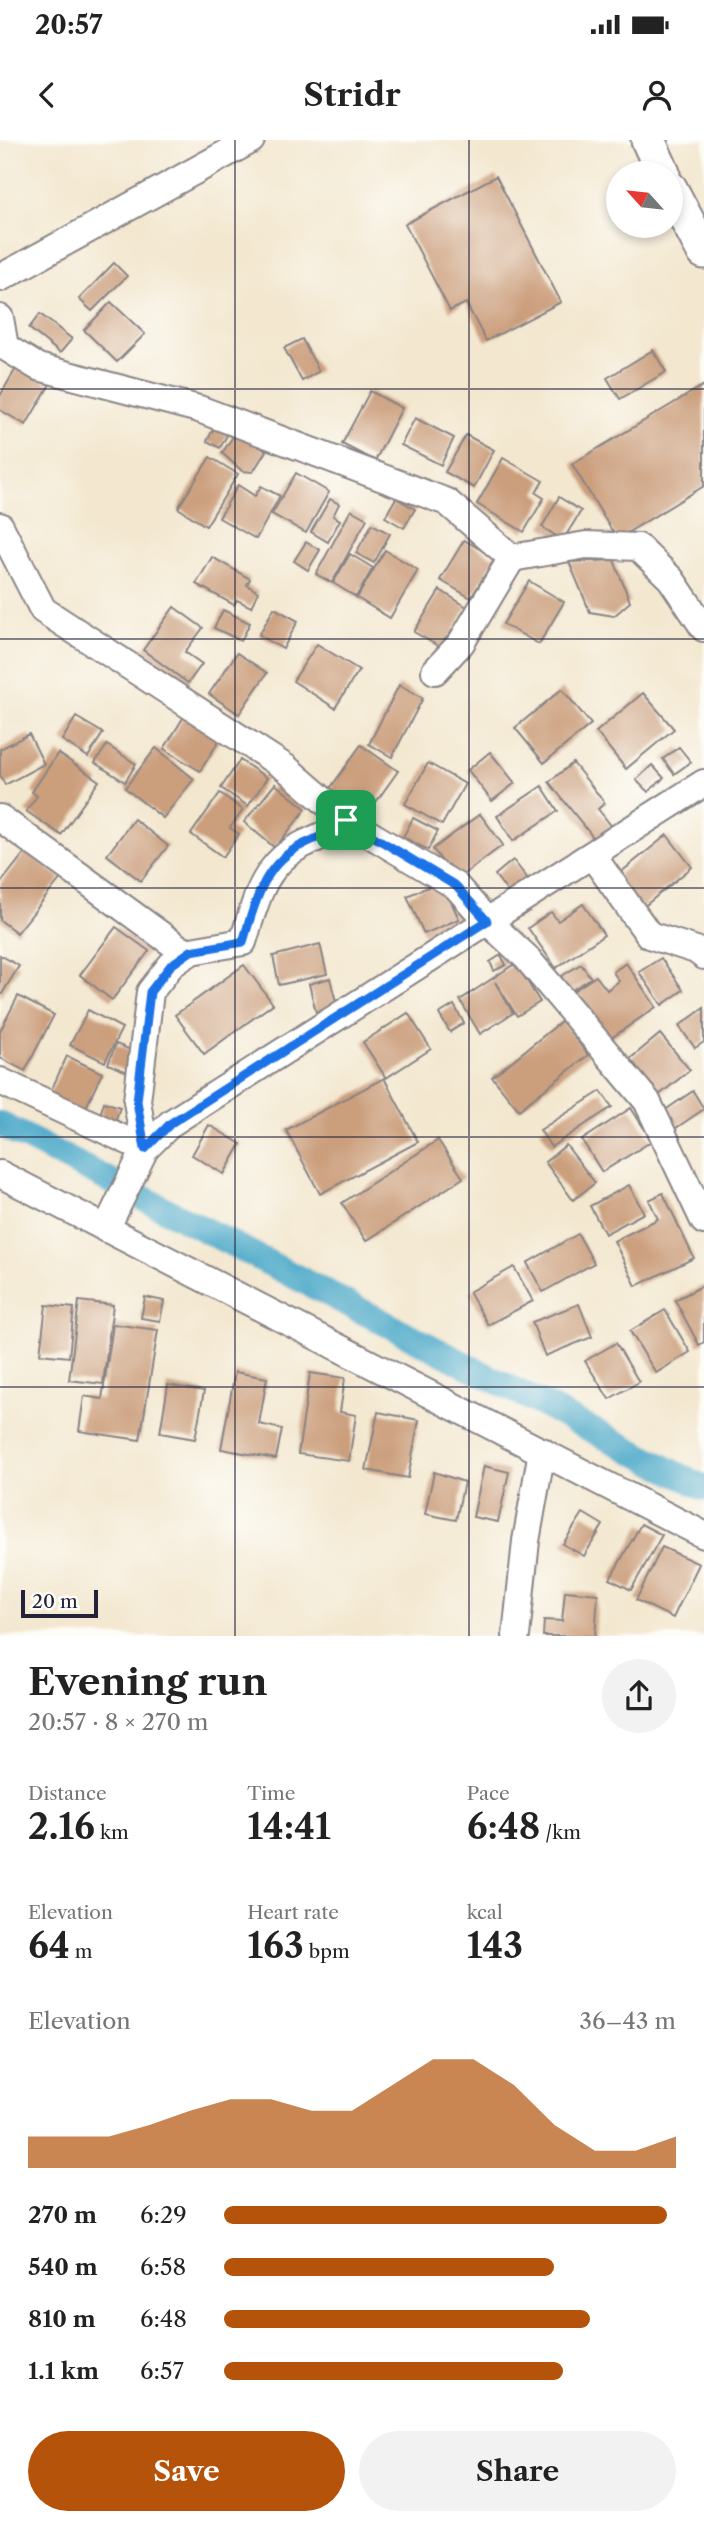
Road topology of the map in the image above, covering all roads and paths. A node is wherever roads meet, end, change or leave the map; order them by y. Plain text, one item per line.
1 (251, 140) edge
2 (648, 140) edge
3 (658, 161) edge
4 (683, 212) edge
5 (704, 252) edge
6 (0, 278) edge
7 (0, 318) edge
8 (2, 349) edge
9 (0, 526) edge
10 (512, 558) junction
11 (704, 628) edge
12 (435, 671) dead end
13 (704, 783) edge
14 (0, 818) edge
15 (346, 820) junction
16 (592, 855) junction
17 (487, 921) junction
18 (187, 954) junction
19 (704, 956) edge
20 (0, 1081) edge
21 (145, 1149) junction
22 (0, 1174) edge
23 (704, 1221) edge
24 (106, 1229) junction
25 (542, 1451) junction
26 (704, 1535) edge
27 (516, 1636) edge

1 - 6 street
2 - 3 main road
4 - 5 main road
7 - 8 street
8 - 10 street
9 - 15 street
10 - 11 street
10 - 12 street
13 - 16 street
14 - 18 street
15 - 17 street
15 - 18 street
16 - 17 street
16 - 19 street
17 - 21 street
17 - 23 street
18 - 21 street
20 - 21 street
21 - 24 street
22 - 24 street
24 - 25 street
25 - 26 street
25 - 27 street

